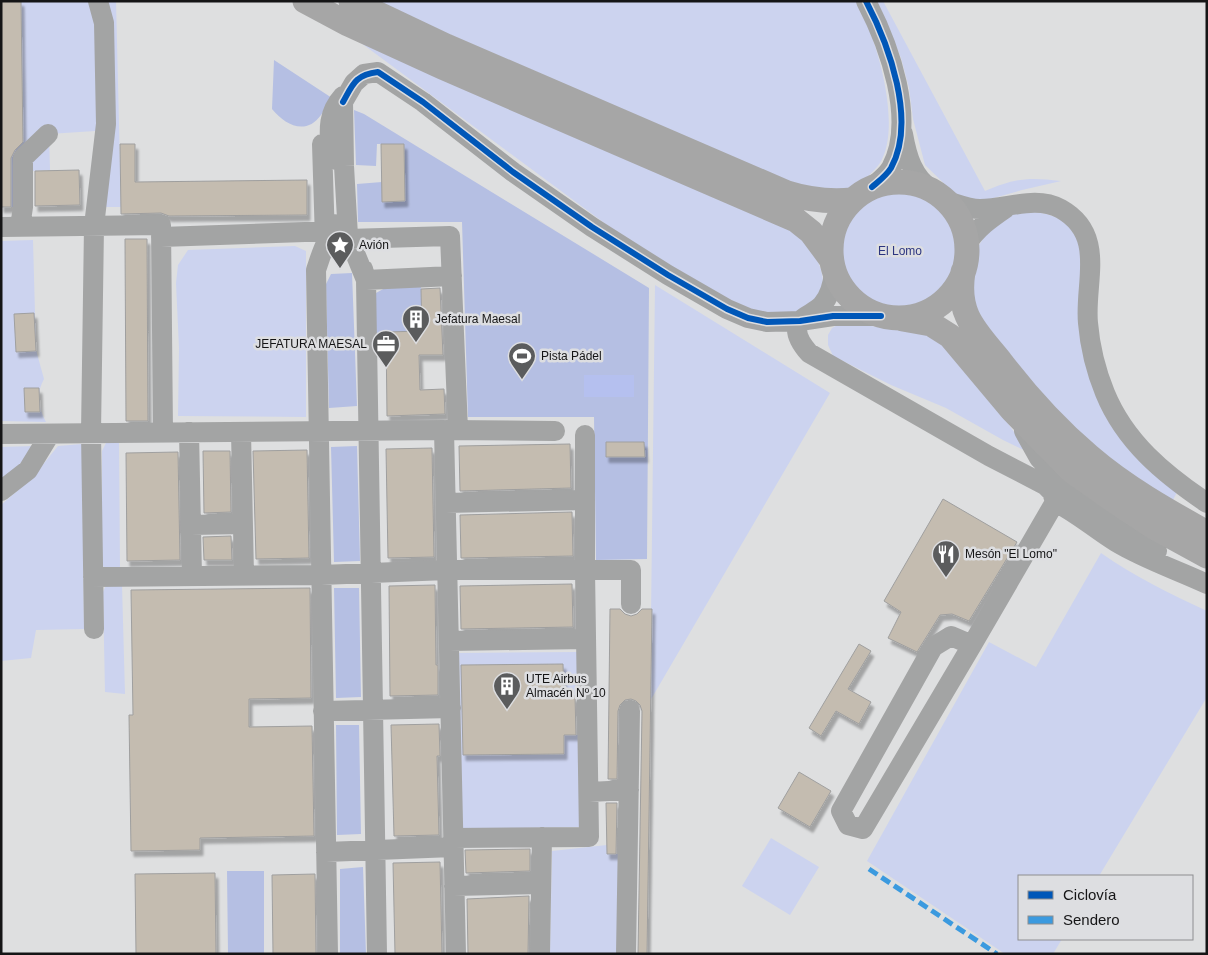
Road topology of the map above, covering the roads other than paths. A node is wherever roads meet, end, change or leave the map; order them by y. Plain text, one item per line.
1 (98, 1) edge
2 (305, 1) edge
3 (351, 1) edge
4 (866, 1) edge
5 (354, 83) junction
6 (901, 119) junction
7 (48, 134) dead end
8 (862, 193) junction
9 (939, 196) junction
10 (1010, 206) junction
11 (94, 226) junction
12 (11, 227) edge
13 (161, 237) junction
14 (343, 237) junction
15 (966, 245) junction
16 (832, 265) junction
17 (964, 272) junction
18 (452, 276) junction
19 (366, 280) junction
20 (833, 316) junction
21 (888, 318) junction
22 (800, 321) junction
23 (824, 362) junction
24 (1012, 410) junction
25 (368, 430) junction
26 (451, 430) junction
27 (555, 431) dead end
28 (189, 432) junction
29 (241, 432) junction
30 (318, 432) junction
31 (92, 433) junction
32 (163, 433) junction
33 (1, 434) edge
34 (50, 434) junction
35 (585, 435) dead end
36 (1, 491) edge
37 (585, 500) junction
38 (1055, 502) junction
39 (446, 503) junction
40 (1207, 503) edge
41 (243, 524) junction
42 (191, 525) junction
43 (1207, 533) edge
44 (1207, 556) edge
45 (447, 570) junction
46 (585, 570) junction
47 (370, 573) junction
48 (244, 575) junction
49 (321, 575) junction
50 (192, 576) junction
51 (93, 577) junction
52 (1207, 582) edge
53 (631, 604) dead end
54 (94, 629) dead end
55 (586, 639) junction
56 (449, 641) junction
57 (972, 645) junction
58 (450, 708) junction
59 (372, 710) junction
60 (323, 711) junction
61 (630, 711) dead end
62 (629, 790) junction
63 (589, 792) junction
64 (542, 837) junction
65 (453, 843) junction
66 (375, 850) junction
67 (326, 852) junction
68 (541, 884) junction
69 (454, 886) junction
70 (328, 954) edge
71 (377, 954) edge
72 (456, 954) edge
73 (540, 954) edge
74 (626, 954) edge

1 - 11 street
2 - 16 main road
3 - 8 main road
4 - 6 street
5 - 14 street
5 - 14 street
5 - 14 street
5 - 22 street
6 - 8 street
6 - 9 street
7 - 12 street
8 - 9 main road
8 - 16 main road
9 - 10 street
9 - 15 main road
10 - 15 street
10 - 40 street
11 - 12 street
11 - 13 street
11 - 31 street
13 - 14 street
13 - 32 street
14 - 18 street
14 - 19 street
14 - 30 street
15 - 17 main road
16 - 21 main road
16 - 22 street
17 - 21 main road
17 - 43 main road
18 - 19 street
18 - 26 street
19 - 25 street
20 - 21 street
20 - 22 street
20 - 23 street
21 - 24 main road
22 - 23 street
23 - 38 street
24 - 44 main road
24 - 52 street
25 - 26 street
25 - 30 street
25 - 47 street
26 - 27 street
26 - 39 street
28 - 29 street
28 - 32 street
28 - 42 street
29 - 30 street
29 - 41 street
30 - 49 street
31 - 32 street
31 - 34 street
31 - 51 street
33 - 34 street
34 - 36 street
35 - 37 street
37 - 39 street
37 - 46 street
38 - 52 street
38 - 57 street
39 - 45 street
41 - 42 street
41 - 48 street
42 - 50 street
45 - 46 street
45 - 47 street
45 - 56 street
46 - 53 street
46 - 55 street
47 - 49 street
47 - 59 street
48 - 49 street
48 - 50 street
49 - 60 street
50 - 51 street
51 - 54 street
55 - 56 street
55 - 63 street
56 - 58 street
57 - 57 street
58 - 59 street
58 - 65 street
59 - 60 street
59 - 66 street
60 - 67 street
61 - 62 street
62 - 63 street
62 - 74 street
63 - 64 street
64 - 65 street
64 - 68 street
65 - 66 street
65 - 69 street
66 - 67 street
66 - 71 street
67 - 70 street
68 - 69 street
68 - 73 street
69 - 72 street

